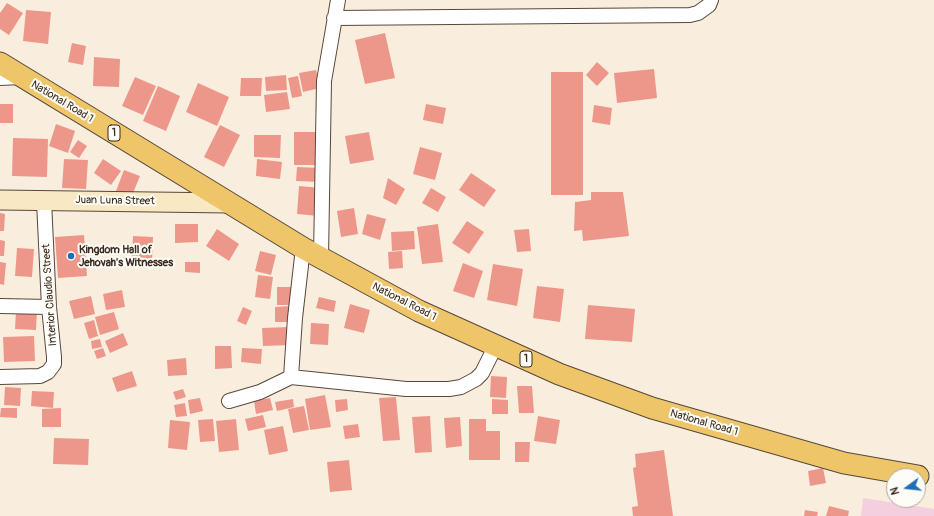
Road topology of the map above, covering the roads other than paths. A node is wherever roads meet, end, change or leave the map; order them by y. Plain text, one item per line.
1 (338, 0) edge
2 (711, 0) edge
3 (334, 18) junction
4 (0, 63) edge
5 (22, 77) junction
6 (0, 78) edge
7 (0, 200) edge
8 (44, 200) junction
9 (229, 203) junction
10 (303, 248) junction
11 (321, 257) junction
12 (0, 306) edge
13 (49, 307) junction
14 (496, 345) junction
15 (0, 377) edge
16 (292, 377) junction
17 (229, 401) dead end
18 (886, 470) edge

1 - 3 street
2 - 3 street
3 - 11 street
4 - 5 main road, National Road 1 / 1
5 - 6 street
5 - 9 main road, National Road 1 / 1
7 - 8 street, Juan Luna Street
8 - 9 street, Juan Luna Street
8 - 13 street, Interior Claudio Street
9 - 10 main road, National Road 1 / 1
10 - 11 main road, National Road 1 / 1
10 - 16 street
11 - 14 main road, National Road 1 / 1
12 - 13 street
13 - 15 street, Interior Claudio Street
14 - 16 street
14 - 18 main road, National Road 1 / 1
16 - 17 street

